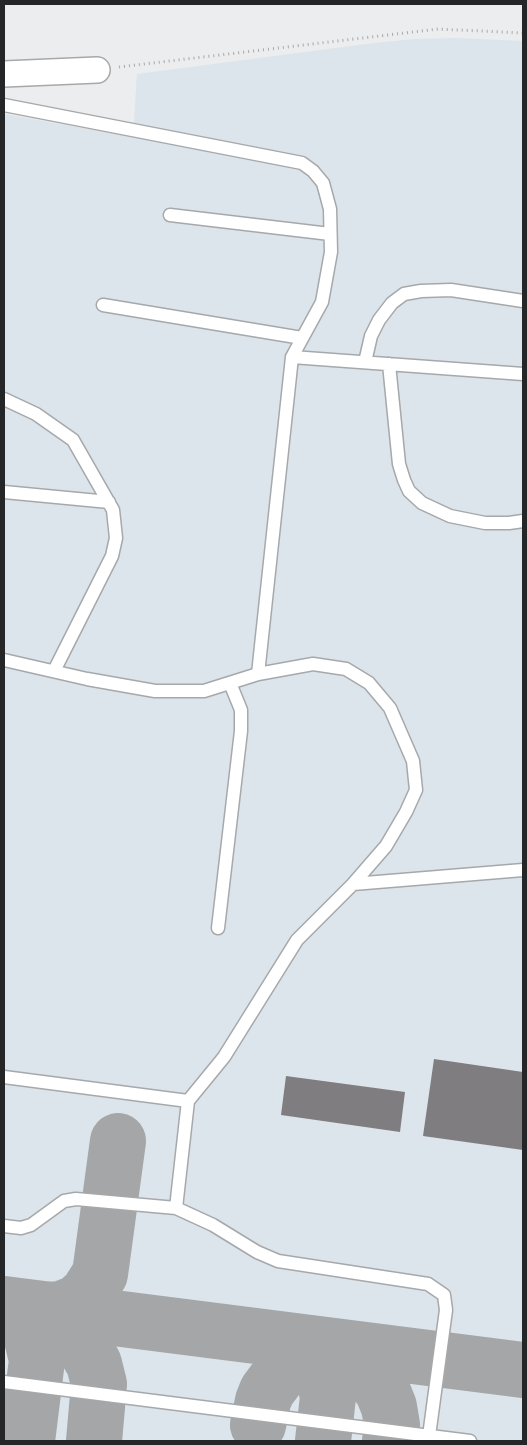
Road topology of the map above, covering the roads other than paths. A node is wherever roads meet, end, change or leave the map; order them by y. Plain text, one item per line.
1 (97, 70) road end
2 (4, 74) edge
3 (4, 105) edge
4 (170, 215) dead end
5 (330, 234) junction
6 (523, 302) edge
7 (103, 305) dead end
8 (302, 338) junction
9 (292, 356) junction
10 (365, 362) junction
11 (390, 364) junction
12 (523, 374) edge
13 (4, 399) edge
14 (4, 492) edge
15 (109, 502) junction
16 (523, 521) edge
17 (4, 660) edge
18 (54, 671) junction
19 (258, 674) junction
20 (230, 683) junction
21 (523, 870) edge
22 (354, 884) junction
23 (218, 928) dead end
24 (4, 1077) edge
25 (188, 1102) junction
26 (176, 1208) junction
27 (4, 1226) edge
28 (4, 1382) edge
29 (429, 1436) junction
30 (470, 1441) edge

1 - 2 street
3 - 5 lane
4 - 5 lane
5 - 8 lane
6 - 10 lane
7 - 8 lane
8 - 9 lane
9 - 10 lane
9 - 19 lane
10 - 11 lane
11 - 12 lane
11 - 16 lane
13 - 15 lane
14 - 15 lane
15 - 18 lane
17 - 18 lane
18 - 20 lane
19 - 20 lane
19 - 22 lane
20 - 23 lane
21 - 22 lane
22 - 25 lane
24 - 25 lane
25 - 26 lane
26 - 27 lane
26 - 29 lane
28 - 29 lane
29 - 30 lane

